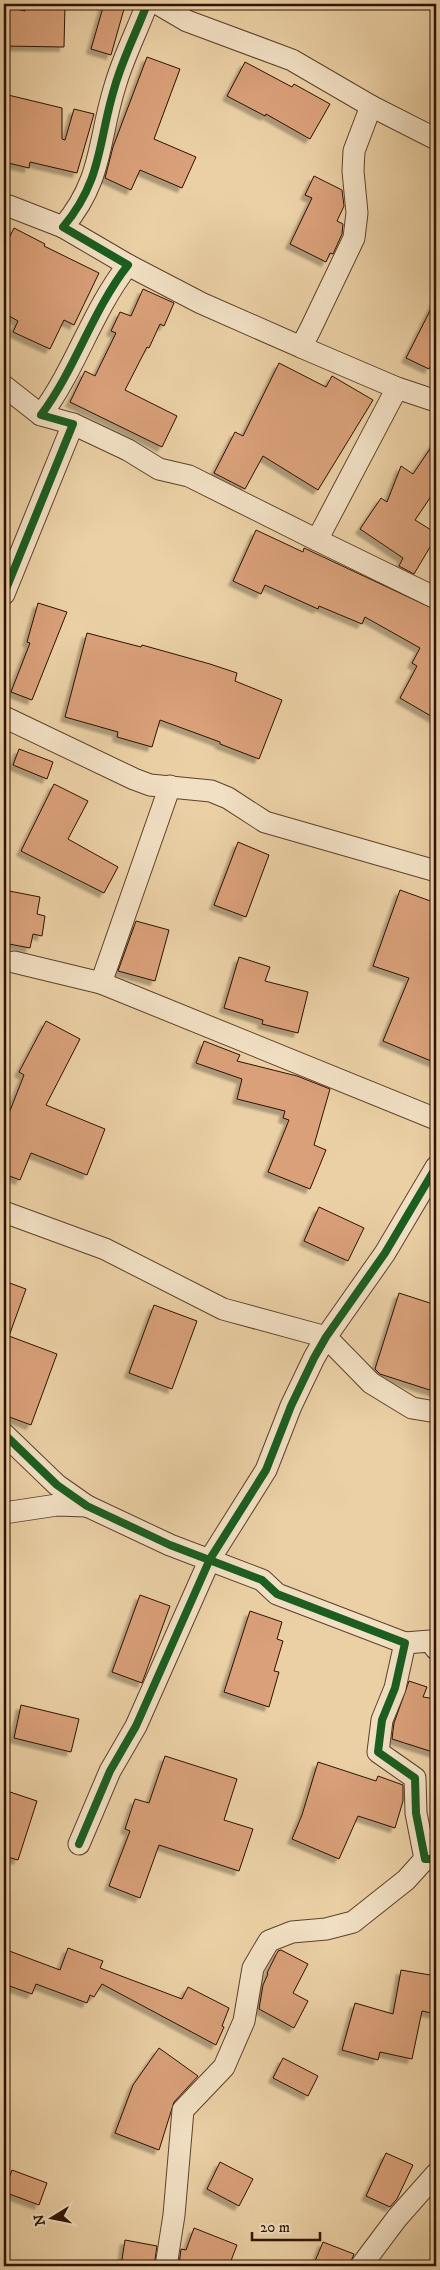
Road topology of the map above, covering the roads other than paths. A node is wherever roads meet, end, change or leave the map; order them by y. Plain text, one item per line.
1 (147, 4) edge
2 (158, 4) edge
3 (371, 106) junction
4 (436, 139) edge
5 (4, 206) edge
6 (63, 227) junction
7 (128, 265) junction
8 (301, 346) junction
9 (4, 386) edge
10 (397, 388) junction
11 (436, 401) edge
12 (41, 415) junction
13 (73, 424) junction
14 (317, 540) junction
15 (4, 594) edge
16 (436, 598) edge
17 (4, 717) edge
18 (170, 786) junction
19 (436, 871) edge
20 (14, 962) dead end
21 (101, 983) junction
22 (436, 1119) edge
23 (436, 1167) edge
24 (4, 1212) edge
25 (326, 1337) junction
26 (436, 1412) edge
27 (4, 1434) edge
28 (87, 1506) junction
29 (4, 1513) edge
30 (210, 1559) junction
31 (405, 1643) junction
32 (436, 1649) edge
33 (79, 1844) dead end
34 (430, 1859) edge
35 (436, 2174) edge
36 (166, 2266) edge
37 (361, 2266) edge

1 - 6 street
2 - 3 street
3 - 4 street
3 - 8 street
5 - 6 street
6 - 7 street
7 - 8 street
7 - 12 street
8 - 10 street
9 - 12 street
10 - 11 street
10 - 14 street
12 - 13 street
13 - 14 street
13 - 15 street
14 - 16 street
17 - 18 street
18 - 19 street
18 - 21 street
20 - 21 street
21 - 22 street
23 - 25 street
24 - 25 street
25 - 26 street
25 - 30 street
27 - 28 street
28 - 29 street
28 - 30 street
30 - 31 street
30 - 33 street
31 - 32 street
31 - 34 street
34 - 36 street
35 - 37 street

